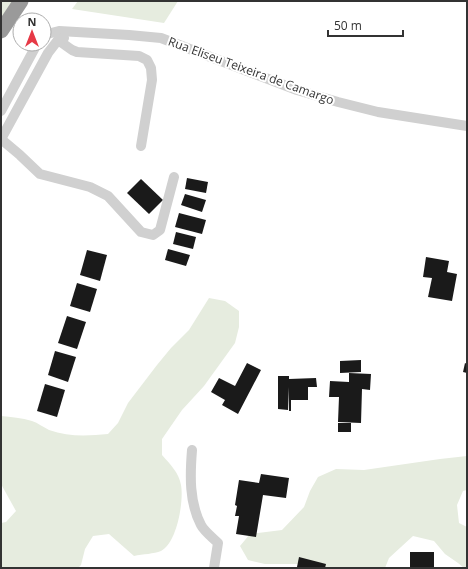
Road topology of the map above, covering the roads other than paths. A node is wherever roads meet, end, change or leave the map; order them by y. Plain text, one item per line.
1 (21, 1) edge
2 (1, 31) edge
3 (52, 33) edge
4 (81, 33) junction
5 (58, 40) junction
6 (33, 52) edge
7 (11, 92) junction
8 (24, 98) junction
9 (1, 111) edge
10 (467, 126) edge
11 (1, 139) edge
12 (141, 146) dead end
13 (174, 177) dead end
14 (192, 450) dead end
15 (214, 568) edge

1 - 2 highway
3 - 4 street, Rua Eliseu Teixeira de Camargo
4 - 5 street
4 - 10 street, Rua Eliseu Teixeira de Camargo
5 - 8 street
5 - 12 street
6 - 7 street
7 - 8 street
7 - 9 street
8 - 11 street
11 - 13 street
14 - 15 street

